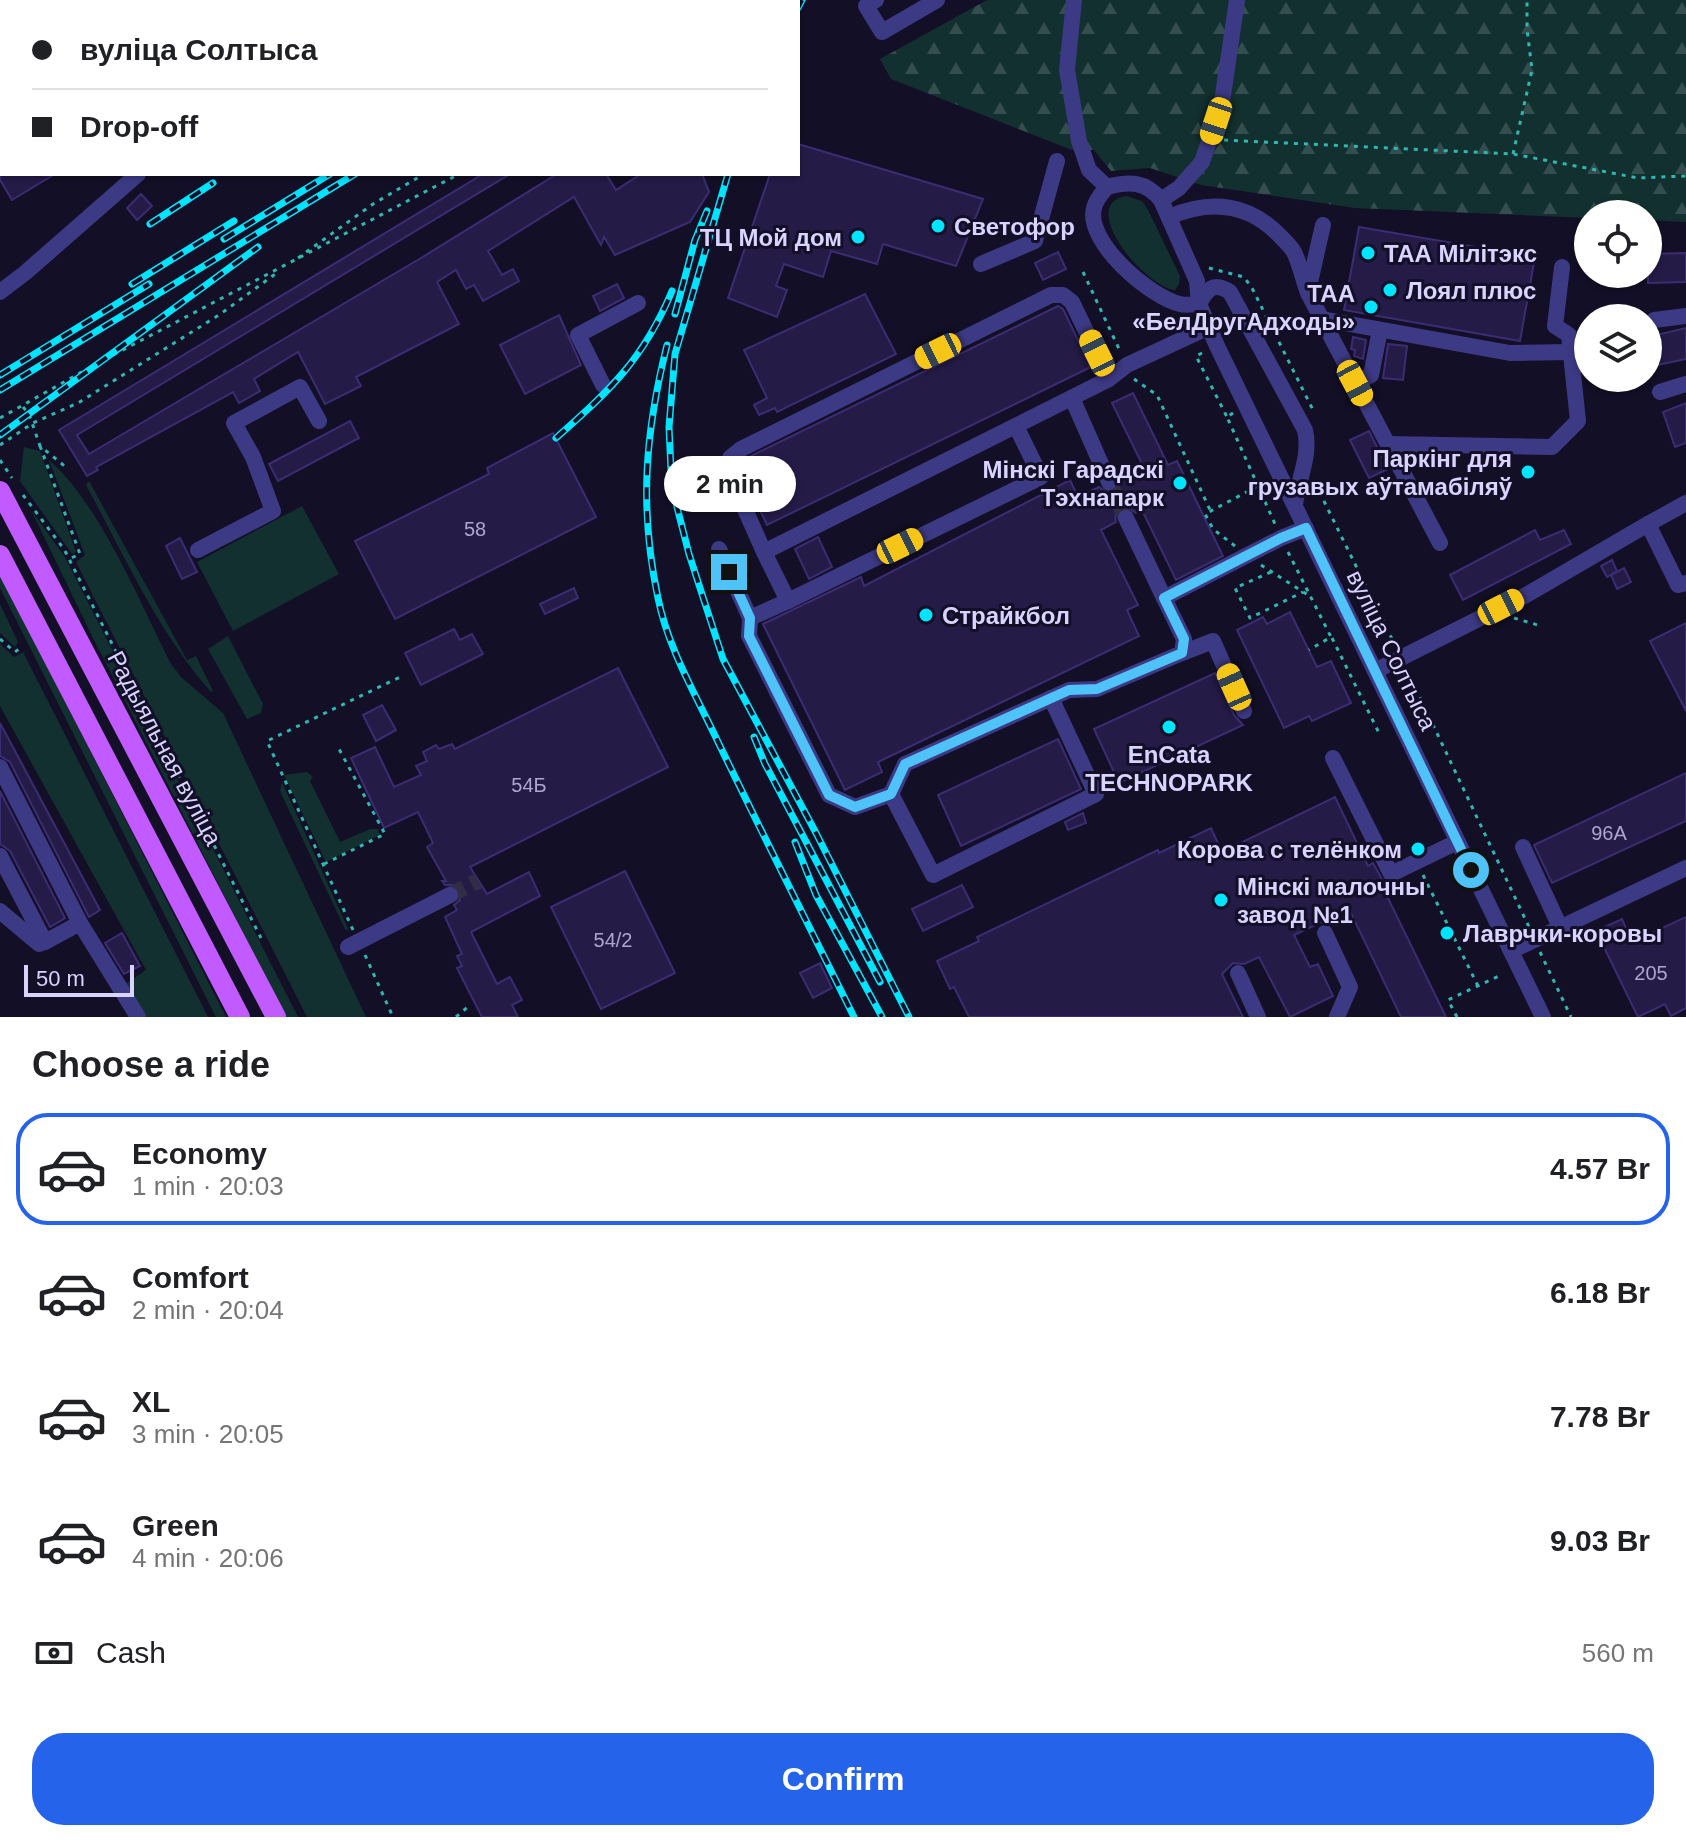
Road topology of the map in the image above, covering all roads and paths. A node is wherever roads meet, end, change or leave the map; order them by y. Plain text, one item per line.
1 (876, 0) edge
2 (937, 0) edge
3 (1074, 0) edge
4 (1237, 0) edge
5 (1527, 0) edge
6 (1210, 140) junction
7 (1513, 154) junction
8 (1057, 161) dead end
9 (136, 176) edge
10 (421, 176) edge
11 (455, 176) edge
12 (1686, 176) edge
13 (1107, 187) junction
14 (1161, 200) junction
15 (1169, 217) junction
16 (1323, 225) dead end
17 (981, 264) dead end
18 (287, 266) junction
19 (1562, 267) dead end
20 (1083, 272) dead end
21 (0, 292) edge
22 (1308, 293) junction
23 (638, 303) dead end
24 (1199, 304) junction
25 (1686, 316) edge
26 (1322, 319) junction
27 (1662, 319) edge
28 (1209, 327) junction
29 (1380, 330) junction
30 (1217, 346) junction
31 (1571, 352) junction
32 (1127, 365) junction
33 (1109, 379) junction
34 (1355, 383) junction
35 (1686, 384) edge
36 (603, 385) dead end
37 (1662, 391) edge
38 (1072, 398) junction
39 (23, 407) junction
40 (1227, 417) dead end
41 (0, 418) edge
42 (319, 421) dead end
43 (33, 423) junction
44 (1016, 426) junction
45 (1388, 444) junction
46 (0, 445) edge
47 (40, 446) junction
48 (1305, 463) junction
49 (67, 468) dead end
50 (1109, 482) tunnel mouth
51 (10, 495) edge
52 (1686, 503) edge
53 (1295, 505) junction
54 (1211, 512) dead end
55 (1126, 518) tunnel mouth
56 (1648, 524) junction
57 (1306, 528) junction
58 (1440, 543) dead end
59 (719, 549) dead end
60 (198, 550) dead end
61 (764, 552) junction
62 (0, 555) edge
63 (69, 559) junction
64 (1271, 572) dead end
65 (1686, 583) edge
66 (1303, 592) dead end
67 (1164, 598) junction
68 (788, 601) junction
69 (750, 618) junction
70 (1331, 637) dead end
71 (0, 639) edge
72 (23, 646) dead end
73 (1182, 653) junction
74 (1401, 658) junction
75 (1375, 671) junction
76 (400, 677) dead end
77 (1051, 698) junction
78 (1244, 711) dead end
79 (1380, 735) dead end
80 (339, 749) dead end
81 (1333, 758) dead end
82 (0, 767) edge
83 (891, 794) junction
84 (1457, 842) junction
85 (1523, 847) dead end
86 (0, 856) edge
87 (1416, 862) junction
88 (323, 865) junction
89 (1686, 868) edge
90 (450, 895) tunnel mouth
91 (0, 911) edge
92 (80, 923) junction
93 (1560, 927) junction
94 (1325, 933) dead end
95 (261, 938) dead end
96 (1535, 940) junction
97 (45, 942) junction
98 (353, 944) junction
99 (1511, 951) junction
100 (1238, 973) dead end
101 (1499, 976) dead end
102 (1478, 986) junction
103 (470, 1005) dead end
104 (138, 1017) edge
105 (240, 1017) edge
106 (276, 1017) edge
107 (393, 1017) edge
108 (456, 1017) edge
109 (1258, 1017) edge
110 (1337, 1017) edge
111 (1457, 1017) edge
112 (1543, 1017) edge
113 (1571, 1017) edge

1 - 2 street
3 - 13 street
4 - 6 street
5 - 7 path
6 - 7 path
6 - 14 street
7 - 12 path
8 - 17 street
9 - 21 street
10 - 18 path
11 - 18 path
13 - 14 street
13 - 24 street
14 - 15 street, вуліца Солтыса
15 - 22 street
15 - 24 street, вуліца Солтыса
16 - 22 street
18 - 39 path
18 - 43 path
19 - 31 street
20 - 32 path
22 - 26 street
23 - 36 street
24 - 28 street, вуліца Солтыса
24 - 48 street
25 - 27 street
26 - 29 street
26 - 34 street
28 - 30 street, вуліца Солтыса
28 - 32 street
29 - 31 street
29 - 34 street
30 - 40 path
30 - 53 street, вуліца Солтыса
31 - 45 street
32 - 33 street
32 - 54 path
33 - 38 street
33 - 61 street
34 - 45 street
35 - 37 street
38 - 44 street
38 - 50 street
39 - 41 path
39 - 43 path
42 - 60 street
43 - 46 path
43 - 47 path
44 - 61 street
44 - 68 street
45 - 58 street
47 - 49 path
47 - 63 path
48 - 53 street
48 - 74 path
51 - 63 path
51 - 106 main road, Радыяльная вуліца
52 - 56 street
53 - 57 street, вуліца Солтыса
55 - 67 street
56 - 65 street
56 - 74 street
57 - 67 street
57 - 75 street, вуліца Солтыса
59 - 69 street
61 - 68 street
62 - 105 main road
63 - 95 path
64 - 66 path
67 - 73 street
68 - 69 street
69 - 83 street
70 - 79 path
71 - 72 path
73 - 77 street
73 - 78 street
74 - 75 street
74 - 96 path
75 - 84 street, вуліца Солтыса
76 - 88 path
77 - 83 street
77 - 83 street
80 - 88 path
81 - 87 street
82 - 92 street
84 - 87 street
84 - 99 street, вуліца Солтыса
85 - 93 street
86 - 97 street
87 - 102 path
88 - 98 path
89 - 93 street
90 - 98 street
91 - 97 street
92 - 97 street
92 - 104 street
93 - 96 street
94 - 110 street
96 - 99 street
96 - 113 path
98 - 107 path
99 - 112 street, вуліца Солтыса
100 - 109 street
101 - 102 path
102 - 111 path
103 - 108 path

